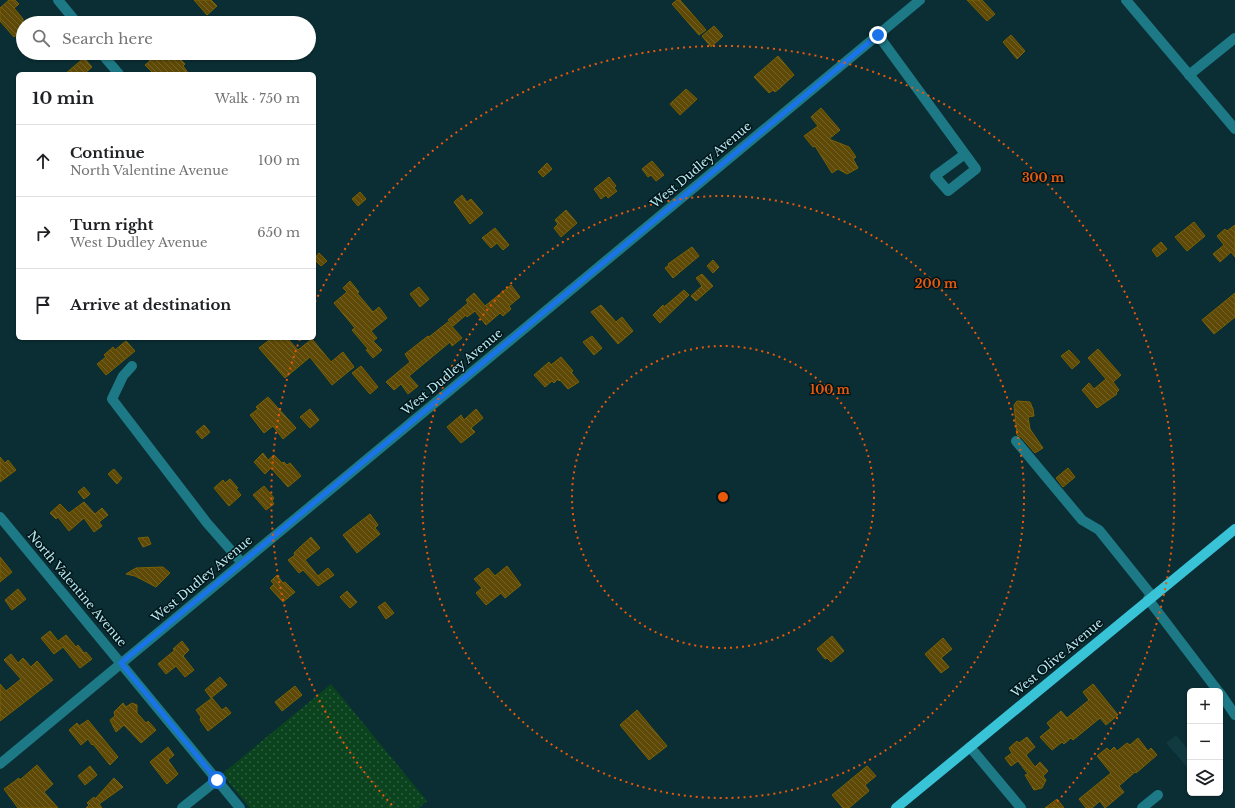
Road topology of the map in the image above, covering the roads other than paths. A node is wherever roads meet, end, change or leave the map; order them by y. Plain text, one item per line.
1 (58, 0) edge
2 (920, 0) edge
3 (1126, 0) edge
4 (71, 16) edge
5 (878, 35) junction
6 (1235, 38) edge
7 (107, 60) edge
8 (117, 72) edge
9 (1189, 75) junction
10 (1235, 129) edge
11 (965, 154) dead end
12 (132, 366) dead end
13 (1016, 441) dead end
14 (0, 517) edge
15 (1235, 529) edge
16 (242, 563) junction
17 (1150, 598) junction
18 (121, 663) junction
19 (1216, 688) edge
20 (1223, 698) edge
21 (1235, 715) edge
22 (970, 747) junction
23 (0, 764) edge
24 (217, 780) junction
25 (1158, 795) dead end
26 (182, 808) edge
27 (240, 808) edge
28 (896, 808) edge
29 (1021, 808) edge
30 (1142, 808) edge

1 - 4 street
2 - 5 street, West Dudley Avenue
3 - 9 street
5 - 11 street
5 - 16 street, West Dudley Avenue
6 - 9 street
7 - 8 street
9 - 10 street
12 - 16 street
13 - 17 street
14 - 18 street, North Valentine Avenue
15 - 17 main road, West Olive Avenue
16 - 18 street, West Dudley Avenue
17 - 19 street
17 - 22 main road, West Olive Avenue
18 - 23 street, West Dudley Avenue
18 - 24 street, North Valentine Avenue
20 - 21 street
22 - 28 main road, West Olive Avenue
22 - 29 street
24 - 26 street
24 - 27 street, North Valentine Avenue
25 - 30 street

